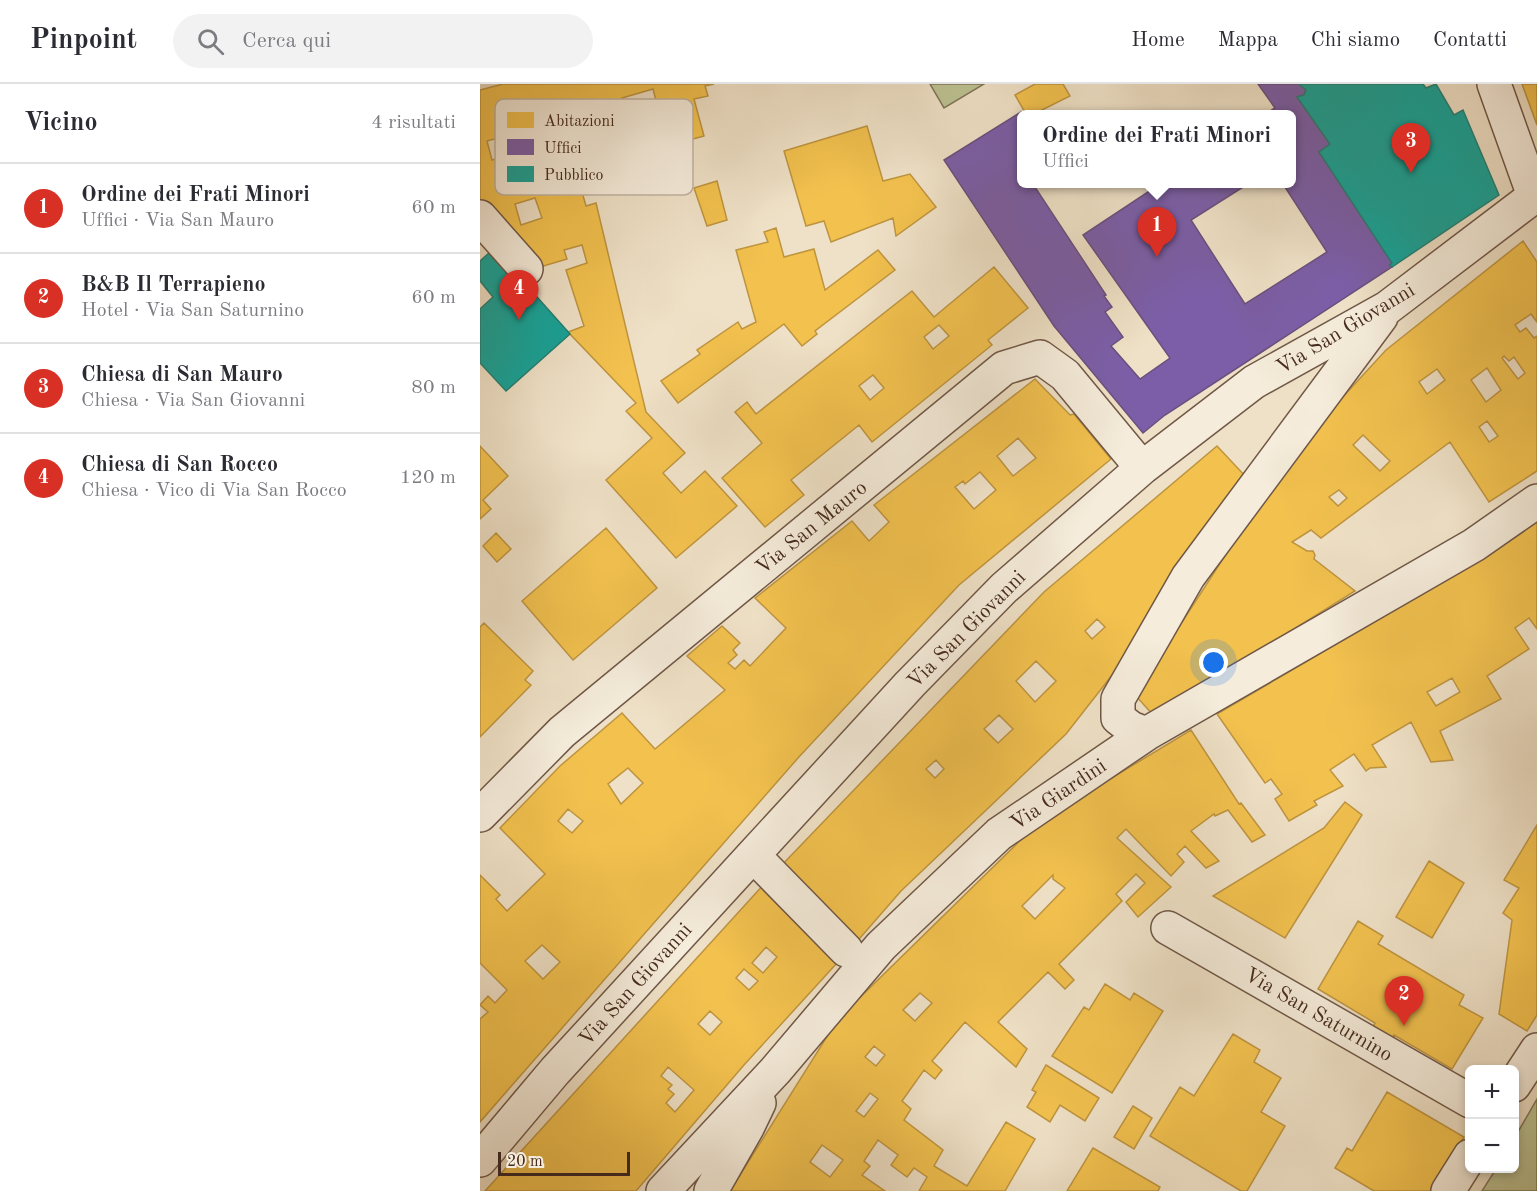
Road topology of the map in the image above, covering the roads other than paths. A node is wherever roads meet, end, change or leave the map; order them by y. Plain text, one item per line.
1 (1494, 84) edge
2 (1536, 195) edge
3 (480, 217) edge
4 (526, 269) dead end
5 (1387, 308) junction
6 (1142, 468) junction
7 (1537, 501) edge
8 (1146, 734) junction
9 (480, 815) edge
10 (753, 855) junction
11 (1168, 928) dead end
12 (846, 950) dead end
13 (1537, 1050) edge
14 (775, 1071) junction
15 (1519, 1078) edge
16 (1465, 1098) edge
17 (480, 1160) edge
18 (1465, 1164) edge
19 (663, 1191) edge
20 (711, 1191) edge
21 (1448, 1191) edge

1 - 2 street
2 - 5 street, Via San Giovanni
3 - 4 street
5 - 6 street, Via San Giovanni
5 - 8 street
6 - 9 street, Via San Mauro
6 - 10 street, Via San Giovanni
7 - 8 street, Via Giardini
8 - 14 street, Via Giardini
10 - 12 street
10 - 17 street, Via San Giovanni
11 - 16 street, Via San Saturnino
13 - 15 street
14 - 19 street, Via Giardini
14 - 20 street
18 - 21 street

